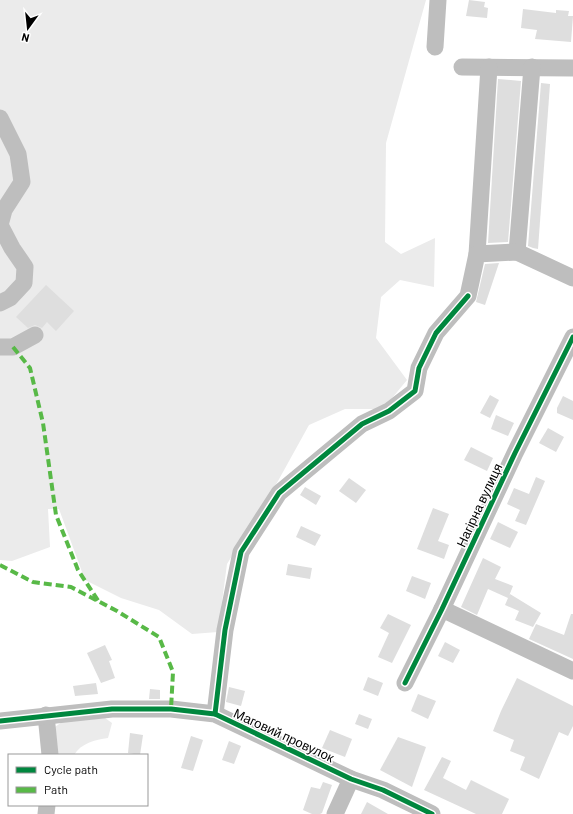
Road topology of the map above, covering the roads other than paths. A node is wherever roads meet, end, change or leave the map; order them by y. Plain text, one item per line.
1 (438, 0) edge
2 (435, 47) dead end
3 (462, 67) dead end
4 (489, 67) junction
5 (532, 67) junction
6 (573, 68) edge
7 (0, 118) edge
8 (517, 252) junction
9 (477, 254) junction
10 (573, 278) edge
11 (0, 303) edge
12 (35, 335) dead end
13 (573, 337) edge
14 (0, 347) edge
15 (442, 609) junction
16 (573, 671) edge
17 (405, 682) dead end
18 (215, 714) junction
19 (46, 715) junction
20 (0, 720) edge
21 (50, 754) edge
22 (351, 779) junction
23 (335, 814) edge
24 (432, 814) edge

1 - 2 street
3 - 4 street
4 - 5 street
4 - 9 street
5 - 6 street
5 - 8 street
7 - 11 street
8 - 9 street
8 - 10 street
9 - 18 street
12 - 14 street
13 - 15 street, Нагірна вулиця
15 - 16 street
15 - 17 street, Нагірна вулиця
18 - 19 street, Маговий провулок
18 - 22 street, Маговий провулок
19 - 20 street, Маговий провулок
19 - 21 street
22 - 23 street
22 - 24 street, Маговий провулок

